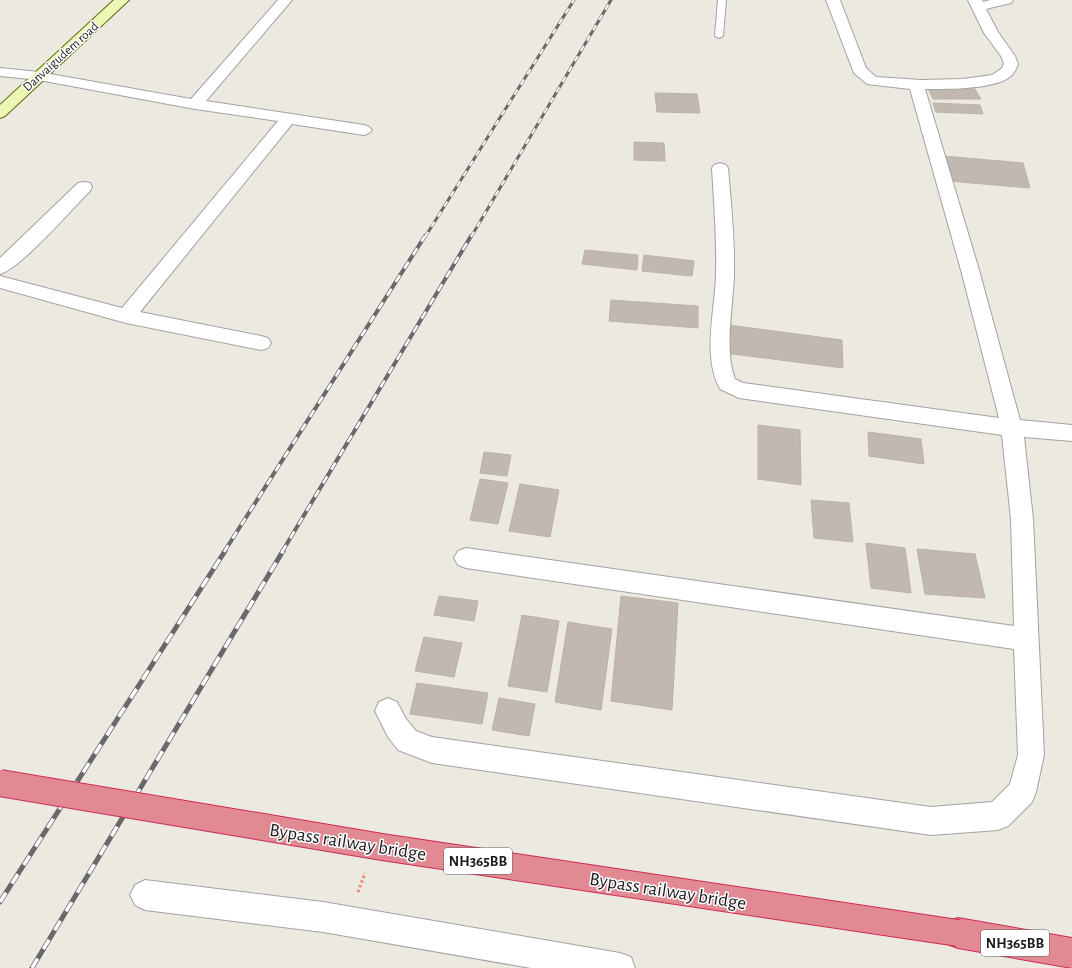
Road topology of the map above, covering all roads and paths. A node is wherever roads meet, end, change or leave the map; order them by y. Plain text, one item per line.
1 (122, 0) edge
2 (285, 0) edge
3 (722, 0) edge
4 (833, 0) edge
5 (1006, 0) edge
6 (977, 3) edge
7 (719, 36) dead end
8 (0, 72) edge
9 (39, 76) junction
10 (916, 85) junction
11 (195, 104) junction
12 (0, 113) edge
13 (288, 119) junction
14 (364, 130) dead end
15 (720, 168) dead end
16 (84, 187) dead end
17 (0, 268) edge
18 (0, 282) edge
19 (126, 316) junction
20 (261, 343) dead end
21 (1012, 428) junction
22 (1072, 433) edge
23 (466, 558) dead end
24 (1026, 640) junction
25 (388, 711) dead end
26 (0, 783) edge
27 (145, 895) dead end
28 (1072, 953) edge
29 (620, 968) edge

1 - 9 street, Danvaigudem road
2 - 11 street
3 - 7 lane
4 - 10 street
5 - 6 street
6 - 10 street
8 - 9 street
9 - 11 street
9 - 12 street, Danvaigudem road
10 - 21 street
11 - 13 street
13 - 14 street
13 - 19 street
15 - 21 street
16 - 17 street
18 - 19 street
19 - 20 street
21 - 22 street
21 - 24 street
23 - 24 street
24 - 25 street
26 - 28 highway, Bypass railway bridge / NH365BB, bridge
27 - 29 street

